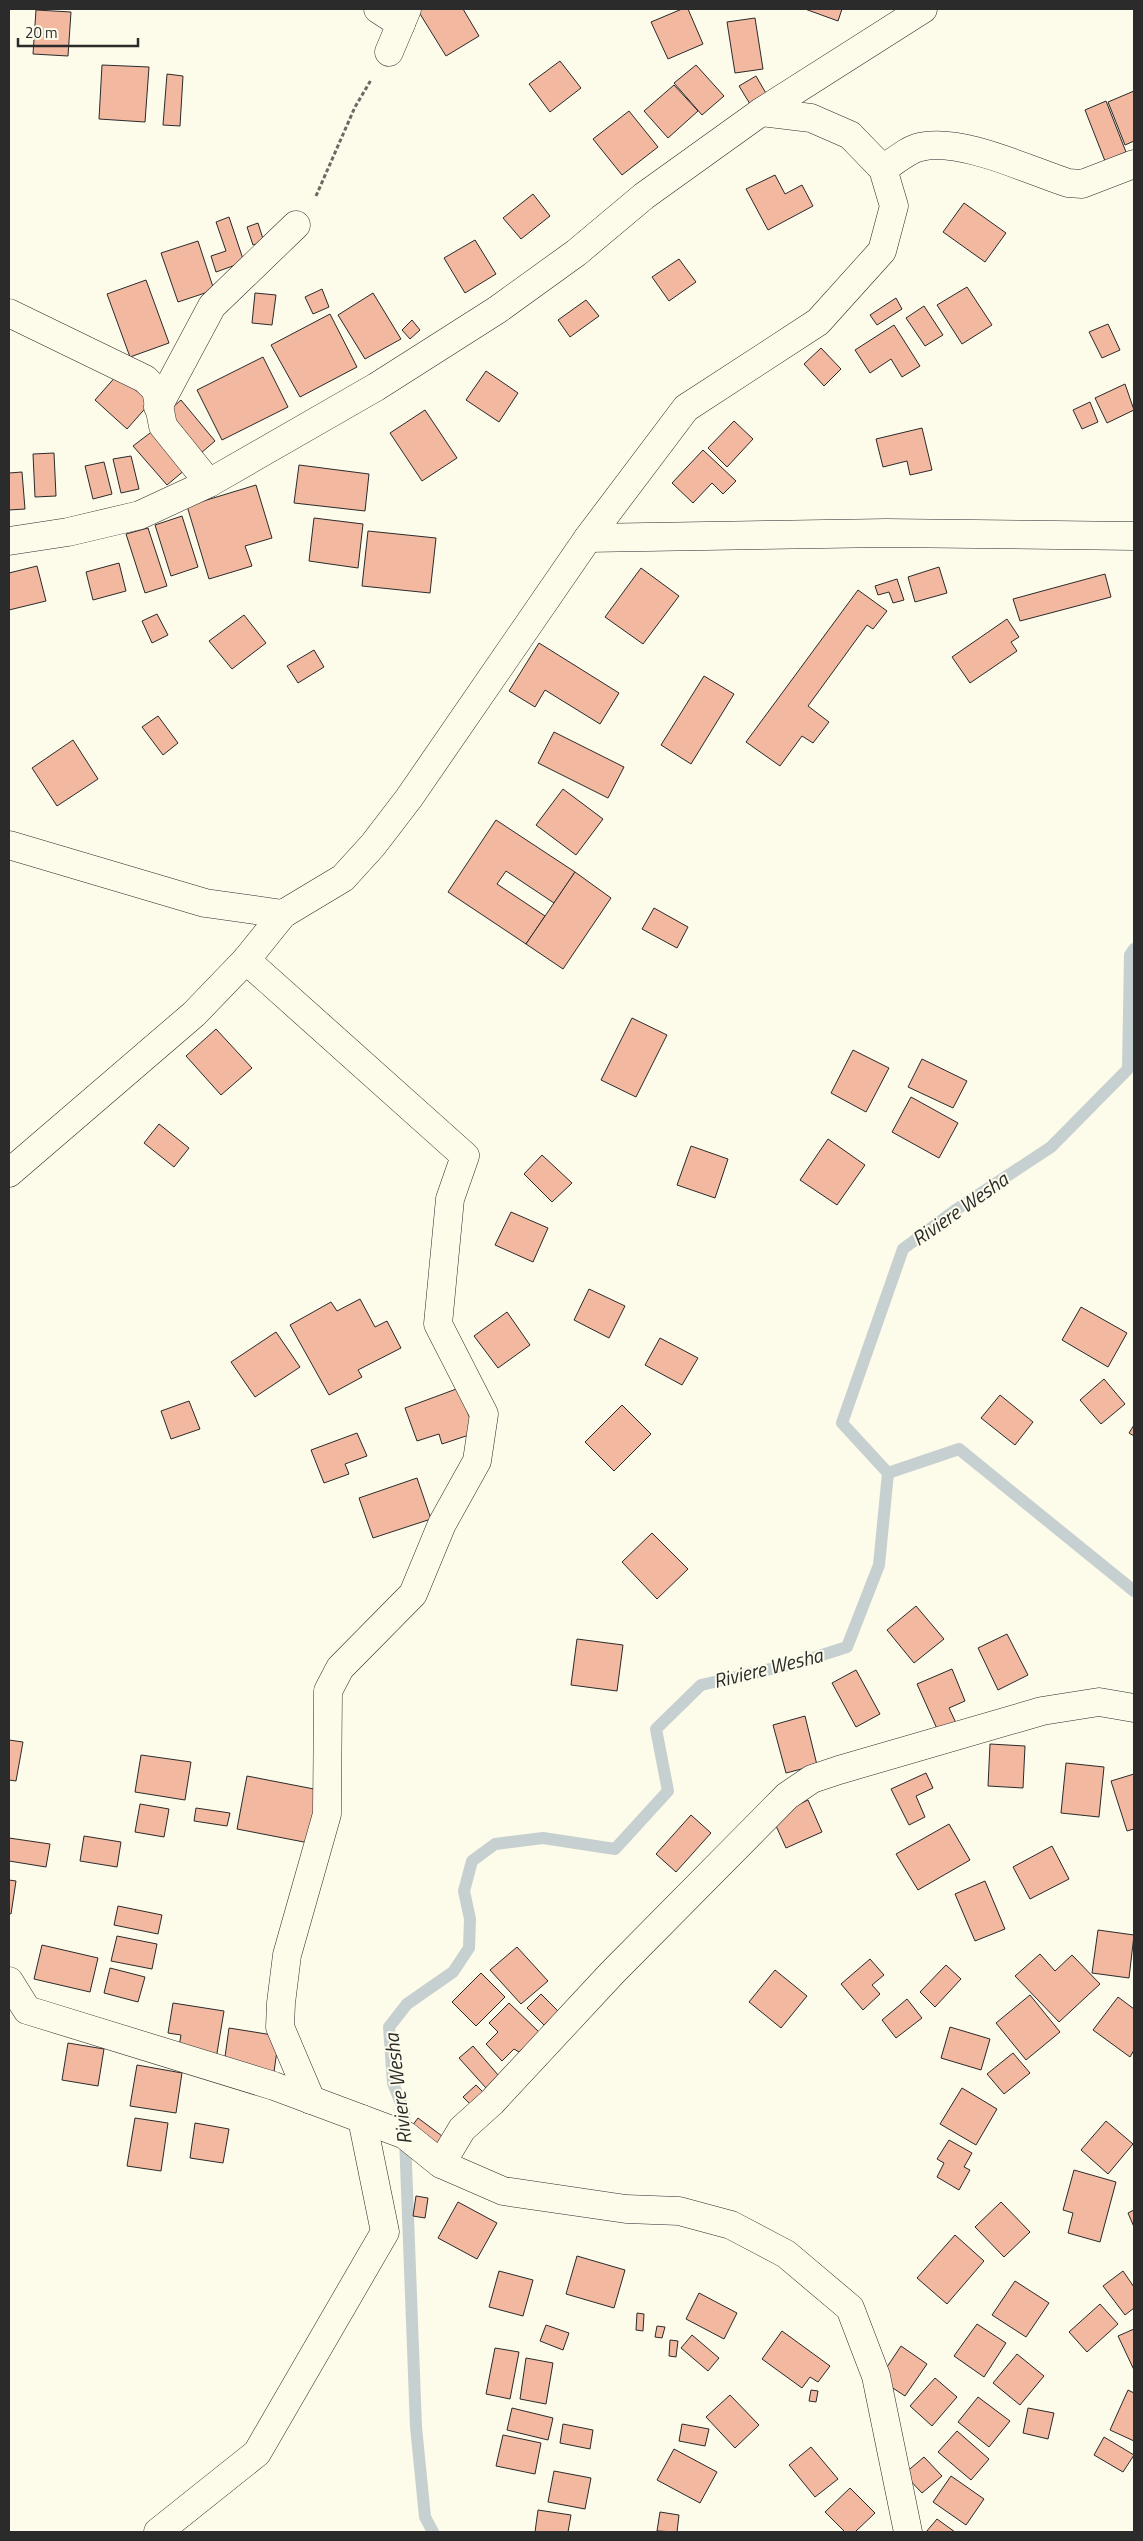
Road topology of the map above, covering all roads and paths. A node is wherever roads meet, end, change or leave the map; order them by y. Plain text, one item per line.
1 (378, 9) edge
2 (923, 9) edge
3 (404, 16) edge
4 (389, 52) joint
5 (761, 112) junction
6 (1134, 164) edge
7 (883, 169) junction
8 (296, 225) joint
9 (9, 312) edge
10 (158, 407) junction
11 (210, 483) junction
12 (1134, 536) edge
13 (588, 538) junction
14 (9, 541) edge
15 (9, 845) edge
16 (283, 914) junction
17 (246, 960) junction
18 (9, 1173) edge
19 (1134, 1708) edge
20 (9, 1981) edge
21 (311, 2100) junction
22 (362, 2119) junction
23 (441, 2164) junction
24 (158, 2532) edge
25 (908, 2532) edge

1 - 3 street
2 - 5 street
3 - 4 street
4 - 8 path
5 - 7 street
5 - 11 street
6 - 7 street
7 - 13 street
8 - 10 street
9 - 10 street
10 - 11 street
11 - 14 street
12 - 13 street
13 - 16 street
15 - 16 street
16 - 17 street
17 - 18 street
17 - 21 street
19 - 23 street
20 - 21 street
21 - 22 street
22 - 23 street
22 - 24 street
23 - 25 street

